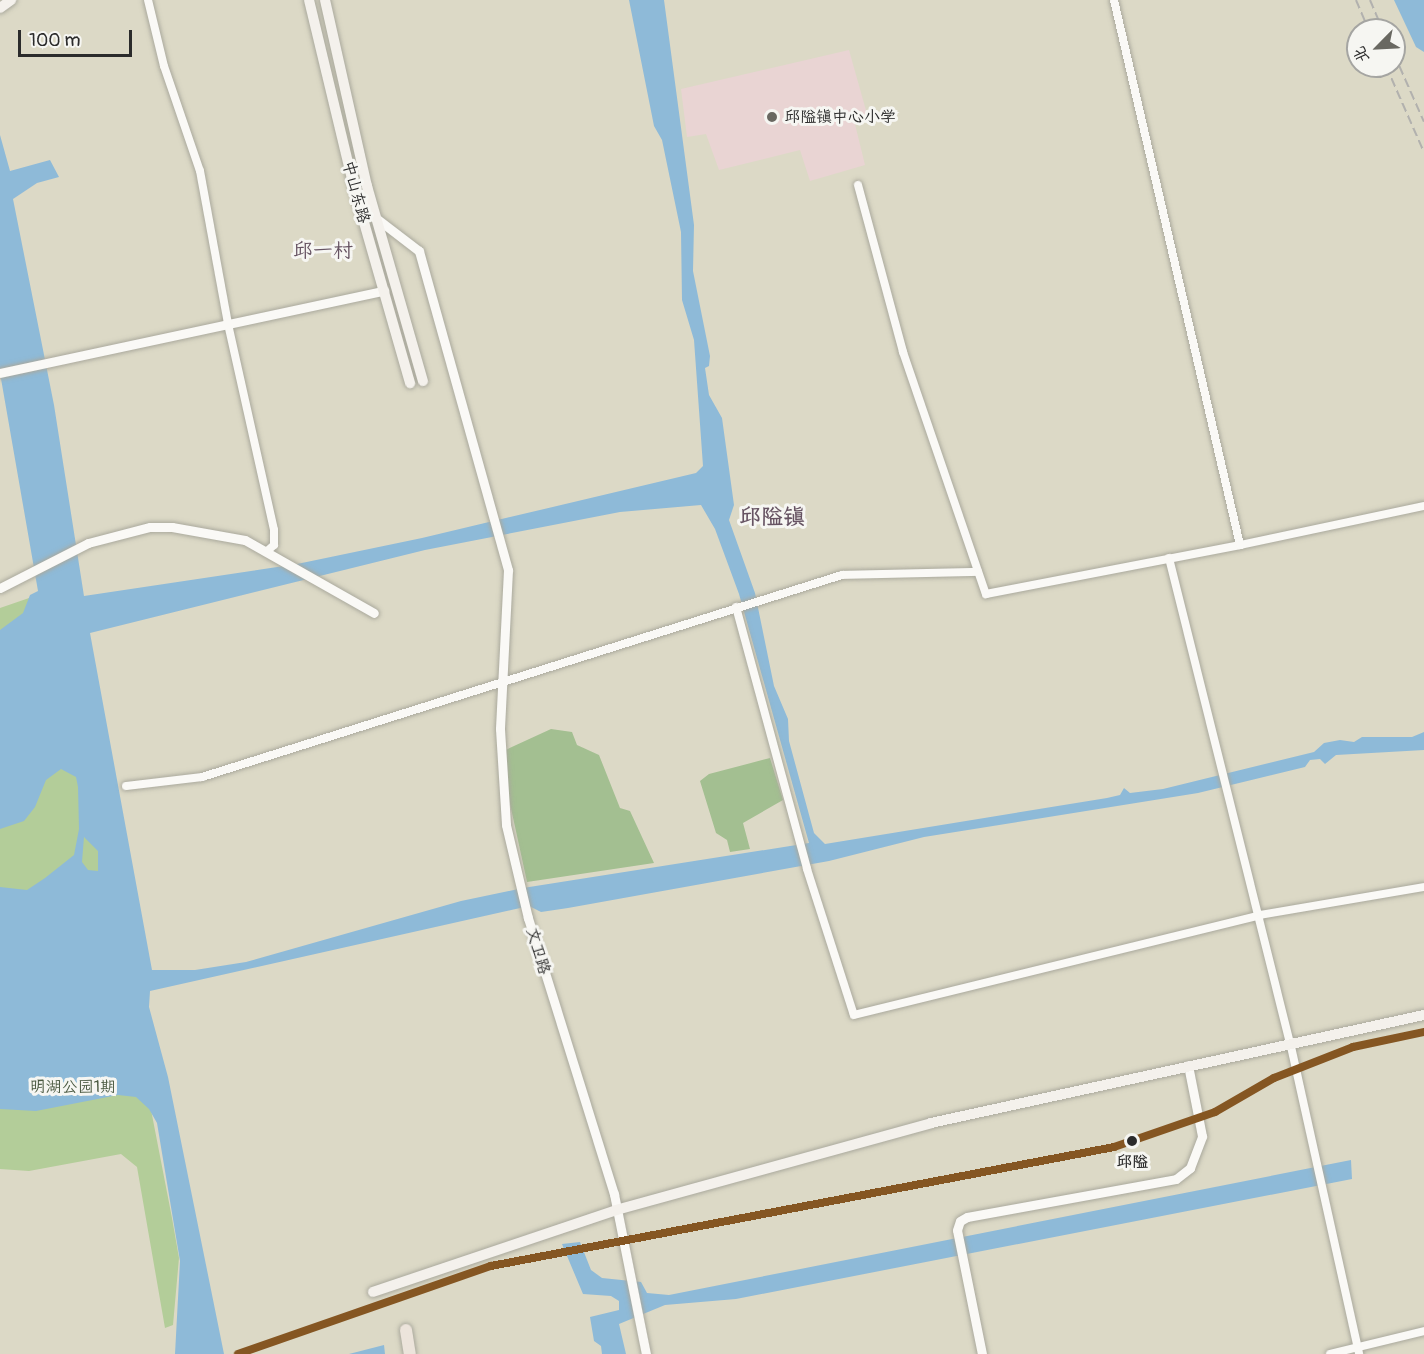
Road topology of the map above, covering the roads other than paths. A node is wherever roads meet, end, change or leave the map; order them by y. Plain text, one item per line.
1 (11, 0) edge
2 (148, 0) edge
3 (309, 0) edge
4 (325, 0) edge
5 (1114, 0) edge
6 (0, 8) edge
7 (858, 185) dead end
8 (376, 218) junction
9 (384, 291) junction
10 (228, 324) junction
11 (0, 373) edge
12 (423, 381) dead end
13 (410, 383) dead end
14 (1424, 506) edge
15 (1240, 545) junction
16 (267, 551) junction
17 (1169, 558) junction
18 (978, 572) junction
19 (0, 588) edge
20 (736, 607) junction
21 (374, 613) dead end
22 (126, 786) dead end
23 (1424, 887) edge
24 (1260, 915) junction
25 (1424, 1015) edge
26 (1290, 1042) junction
27 (1188, 1065) junction
28 (616, 1210) junction
29 (373, 1292) dead end
30 (406, 1330) dead end
31 (1424, 1331) edge
32 (1359, 1351) edge
33 (410, 1354) edge
34 (645, 1354) edge
35 (982, 1354) edge
36 (1330, 1354) edge

1 - 6 main road
2 - 10 street
3 - 9 main road, 中山东路
4 - 8 main road, 中山东路
5 - 15 street
7 - 18 street
8 - 12 main road, 中山东路
8 - 28 street, 文卫路
9 - 10 street
9 - 13 main road, 中山东路
10 - 11 street
10 - 16 street
14 - 15 street
15 - 17 street
16 - 19 street
16 - 21 street
17 - 18 street
17 - 24 street
18 - 20 street
20 - 22 street
20 - 24 street
23 - 24 street
24 - 26 street
25 - 26 main road
26 - 27 main road
26 - 32 street
27 - 28 main road
27 - 35 street
28 - 29 main road
28 - 34 street, 文卫路
30 - 33 main road
31 - 32 street
32 - 36 street

